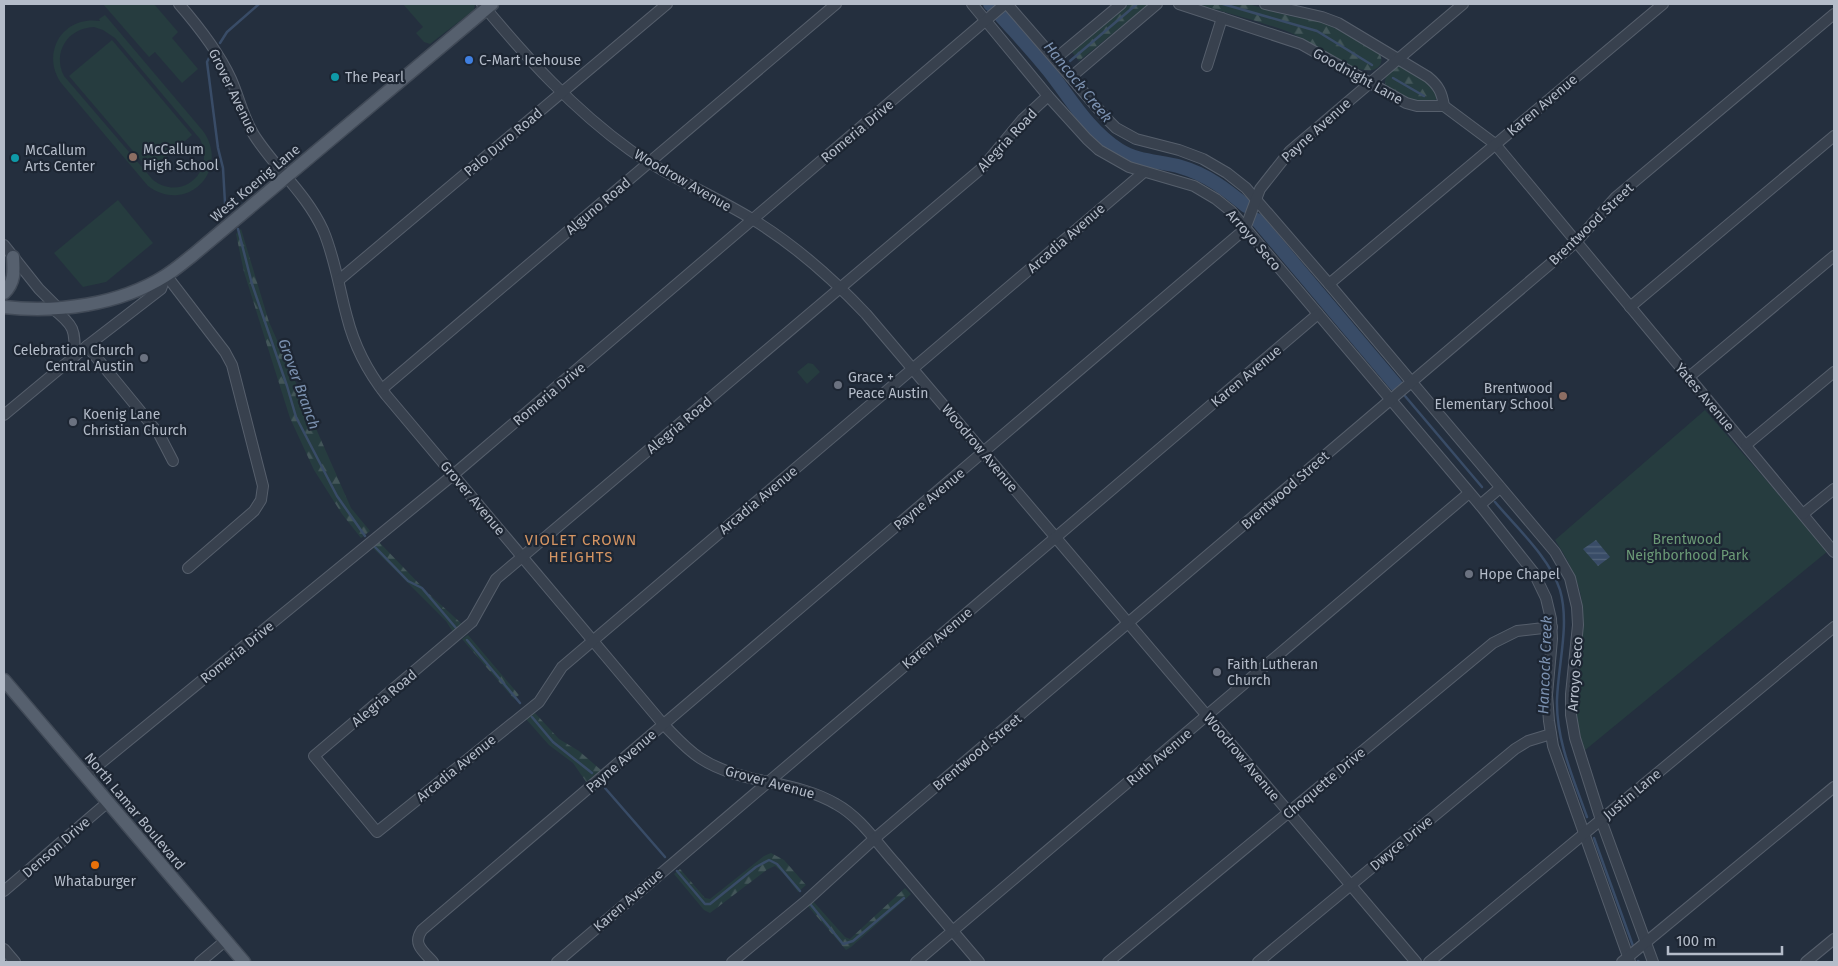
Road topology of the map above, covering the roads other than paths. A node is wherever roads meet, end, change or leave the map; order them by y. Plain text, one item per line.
1 (179, 4) edge
2 (666, 4) edge
3 (836, 4) edge
4 (972, 4) edge
5 (1006, 4) edge
6 (1121, 4) edge
7 (1157, 4) edge
8 (1179, 4) edge
9 (1265, 4) edge
10 (1463, 4) edge
11 (1664, 4) edge
12 (487, 5) edge
13 (1308, 8) edge
14 (1834, 14) edge
15 (1222, 18) junction
16 (986, 20) junction
17 (1055, 58) junction
18 (1398, 59) junction
19 (1207, 66) dead end
20 (1071, 77) junction
21 (1369, 83) junction
22 (561, 93) junction
23 (1048, 96) junction
24 (1444, 106) junction
25 (1834, 136) edge
26 (1495, 144) junction
27 (650, 162) junction
28 (1144, 172) junction
29 (286, 176) junction
30 (1257, 200) junction
31 (752, 220) junction
32 (1245, 229) junction
33 (1576, 242) junction
34 (4, 245) edge
35 (1834, 256) edge
36 (13, 257) junction
37 (166, 275) junction
38 (339, 280) junction
39 (1329, 284) junction
40 (841, 287) junction
41 (4, 293) edge
42 (1630, 307) junction
43 (4, 308) edge
44 (55, 308) junction
45 (1318, 314) junction
46 (87, 346) junction
47 (74, 357) junction
48 (913, 369) junction
49 (1834, 372) edge
50 (1689, 377) junction
51 (1412, 382) junction
52 (382, 390) junction
53 (1390, 400) junction
54 (4, 415) edge
55 (1746, 445) junction
56 (984, 453) junction
57 (174, 461) dead end
58 (453, 475) junction
59 (1500, 488) junction
60 (1834, 489) edge
61 (1469, 493) junction
62 (1480, 505) junction
63 (1803, 514) junction
64 (1056, 538) junction
65 (1834, 552) edge
66 (523, 556) junction
67 (188, 568) dead end
68 (1129, 623) junction
69 (1552, 627) junction
70 (1834, 627) edge
71 (592, 640) junction
72 (4, 680) edge
73 (1208, 716) junction
74 (664, 724) junction
75 (1551, 734) junction
76 (86, 776) junction
77 (768, 782) junction
78 (1834, 786) edge
79 (108, 802) junction
80 (1288, 812) junction
81 (1601, 820) junction
82 (377, 832) joint
83 (1584, 834) junction
84 (874, 839) junction
85 (1350, 885) junction
86 (4, 891) edge
87 (953, 931) junction
88 (1834, 939) edge
89 (225, 940) junction
90 (1646, 943) junction
91 (4, 948) edge
92 (1627, 961) edge
93 (15, 962) edge
94 (200, 962) edge
95 (244, 962) edge
96 (433, 962) edge
97 (557, 962) edge
98 (732, 962) edge
99 (916, 962) edge
100 (979, 962) edge
101 (1108, 962) edge
102 (1258, 962) edge
103 (1416, 962) edge
104 (1429, 962) edge
105 (1653, 962) edge
106 (1806, 962) edge

1 - 29 street, Grover Avenue
2 - 22 street, Palo Duro Road
3 - 27 street, Alguno Road
4 - 16 street, Arroyo Seco
5 - 16 street, Romeria Drive
5 - 17 street, Arroyo Seco
6 - 17 street
7 - 20 street
8 - 15 street, Goodnight Lane
9 - 13 street
10 - 18 street, Payne Avenue
11 - 26 street, Karen Avenue
12 - 22 street, Woodrow Avenue
12 - 29 main road, West Koenig Lane
13 - 18 street
14 - 33 street, Brentwood Street
15 - 19 street
15 - 21 street, Goodnight Lane
16 - 23 street, Arroyo Seco
16 - 31 street, Romeria Drive
17 - 20 street, Arroyo Seco
18 - 21 street, Payne Avenue
18 - 24 street
20 - 30 street, Arroyo Seco
21 - 24 street, Goodnight Lane
21 - 30 street, Payne Avenue
22 - 27 street, Woodrow Avenue
22 - 38 street, Palo Duro Road
23 - 28 street, Arroyo Seco
23 - 40 street, Alegria Road
24 - 26 street
25 - 42 street
26 - 33 street
26 - 39 street, Karen Avenue
27 - 31 street, Woodrow Avenue
27 - 52 street, Alguno Road
28 - 32 street, Arroyo Seco
28 - 48 street, Arcadia Avenue
29 - 37 main road, West Koenig Lane
29 - 38 street, Grover Avenue
30 - 32 street, Payne Avenue
30 - 39 street, Arroyo Seco
31 - 40 street, Woodrow Avenue
31 - 58 street, Romeria Drive
32 - 45 street, Arroyo Seco
32 - 56 street, Payne Avenue
33 - 42 street, Yates Avenue
33 - 51 street, Brentwood Street
34 - 36 street
35 - 50 street
36 - 41 main road
36 - 44 street
37 - 44 main road, West Koenig Lane
37 - 46 street
37 - 67 street
38 - 52 street, Grover Avenue
39 - 51 street, Arroyo Seco
40 - 48 street, Woodrow Avenue
40 - 66 street, Alegria Road
42 - 50 street, Yates Avenue
43 - 44 main road, West Koenig Lane
44 - 47 street
45 - 53 street, Arroyo Seco
45 - 64 street, Karen Avenue
46 - 47 street
46 - 57 street
47 - 54 street
48 - 56 street, Woodrow Avenue
48 - 71 street, Arcadia Avenue
49 - 55 street
50 - 55 street, Yates Avenue
51 - 53 street, Brentwood Street
51 - 59 street, Arroyo Seco
52 - 58 street, Grover Avenue
53 - 61 street, Arroyo Seco
53 - 68 street, Brentwood Street
55 - 63 street, Yates Avenue
56 - 64 street, Woodrow Avenue
56 - 74 street, Payne Avenue
58 - 66 street, Grover Avenue
58 - 76 street, Romeria Drive
59 - 62 street
59 - 81 street, Arroyo Seco
60 - 63 street
61 - 62 street, Arroyo Seco
61 - 73 street, Ruth Avenue
62 - 69 street, Arroyo Seco
63 - 65 street, Yates Avenue
64 - 68 street, Woodrow Avenue
64 - 77 street, Karen Avenue
66 - 71 street, Grover Avenue
66 - 82 street, Alegria Road
68 - 73 street, Woodrow Avenue
68 - 84 street, Brentwood Street
69 - 75 street, Arroyo Seco
69 - 80 street, Choquette Drive
70 - 81 street, Justin Lane
71 - 74 street, Grover Avenue
71 - 82 street, Arcadia Avenue
72 - 76 main road, North Lamar Boulevard
73 - 80 street, Woodrow Avenue
73 - 87 street, Ruth Avenue
74 - 77 street, Grover Avenue
74 - 96 street, Payne Avenue
75 - 83 street, Arroyo Seco
75 - 85 street, Dwyce Drive
76 - 79 main road, North Lamar Boulevard
77 - 84 street, Grover Avenue
77 - 97 street, Karen Avenue
78 - 90 street
79 - 86 street, Denson Drive
79 - 89 main road, North Lamar Boulevard
80 - 85 street, Woodrow Avenue
80 - 101 street, Choquette Drive
81 - 83 street, Justin Lane
81 - 90 street, Arroyo Seco
83 - 92 street, Arroyo Seco
83 - 104 street, Justin Lane
84 - 87 street, Grover Avenue
84 - 98 street, Brentwood Street
85 - 102 street, Dwyce Drive
85 - 103 street, Woodrow Avenue
87 - 99 street, Ruth Avenue
87 - 100 street, Grover Avenue
88 - 106 street
89 - 94 street
89 - 95 main road, North Lamar Boulevard
90 - 92 street
90 - 105 street, Arroyo Seco
91 - 93 street

